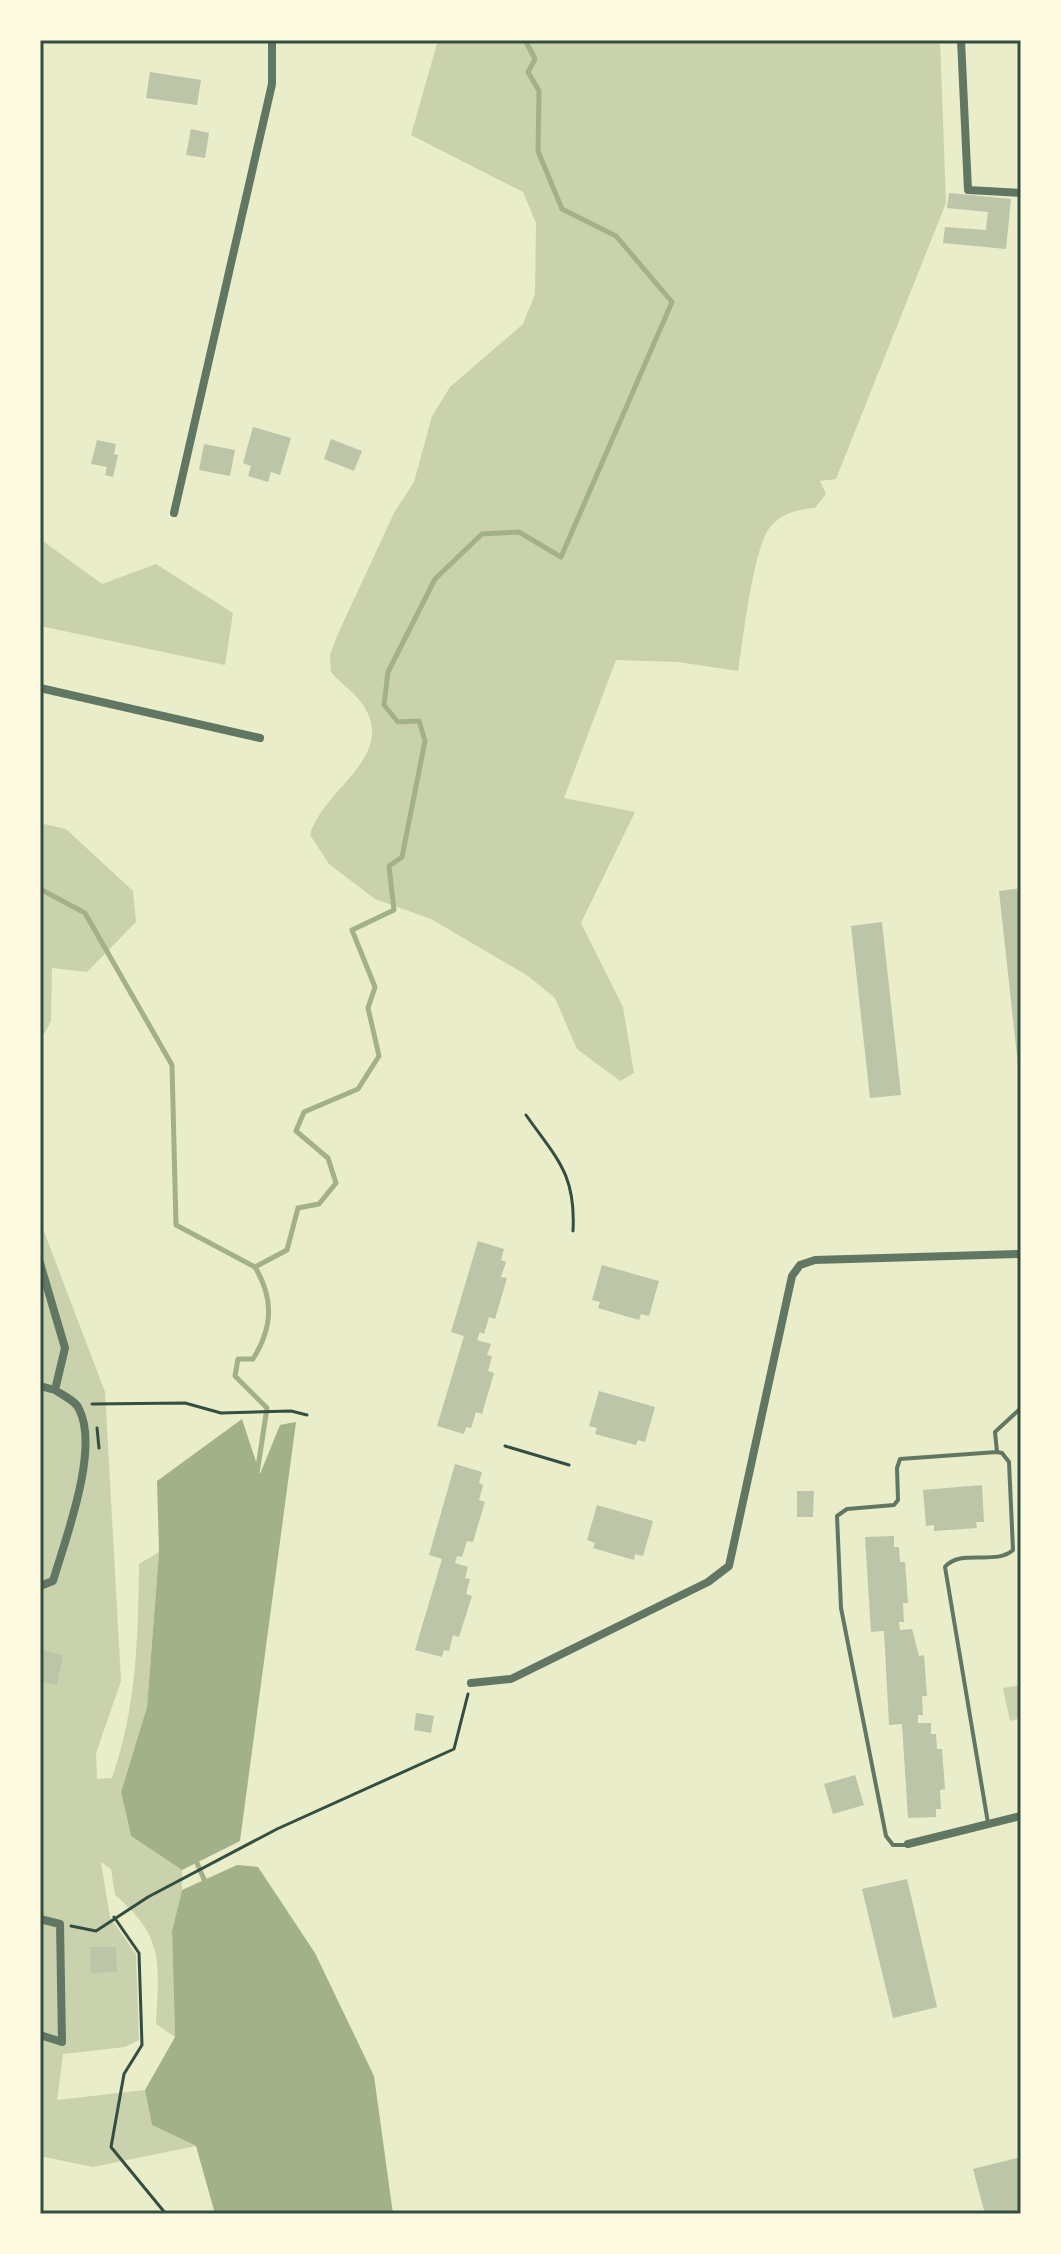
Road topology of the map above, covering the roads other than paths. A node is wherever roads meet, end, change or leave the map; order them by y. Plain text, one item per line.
1 (272, 40) edge
2 (961, 40) edge
3 (1021, 193) edge
4 (174, 513) dead end
5 (40, 688) edge
6 (260, 738) dead end
7 (1021, 1254) edge
8 (40, 1263) edge
9 (40, 1386) edge
10 (55, 1390) junction
11 (1021, 1408) edge
12 (997, 1452) junction
13 (40, 1586) edge
14 (471, 1683) road end
15 (1021, 1816) edge
16 (989, 1825) junction
17 (908, 1844) joint
18 (40, 1919) edge
19 (40, 2035) edge

1 - 4 street
2 - 3 street
5 - 6 street
7 - 14 street
8 - 10 street
9 - 10 street
10 - 13 street
11 - 12 lane
12 - 16 lane
12 - 17 lane
15 - 16 street
16 - 17 street
18 - 19 street

